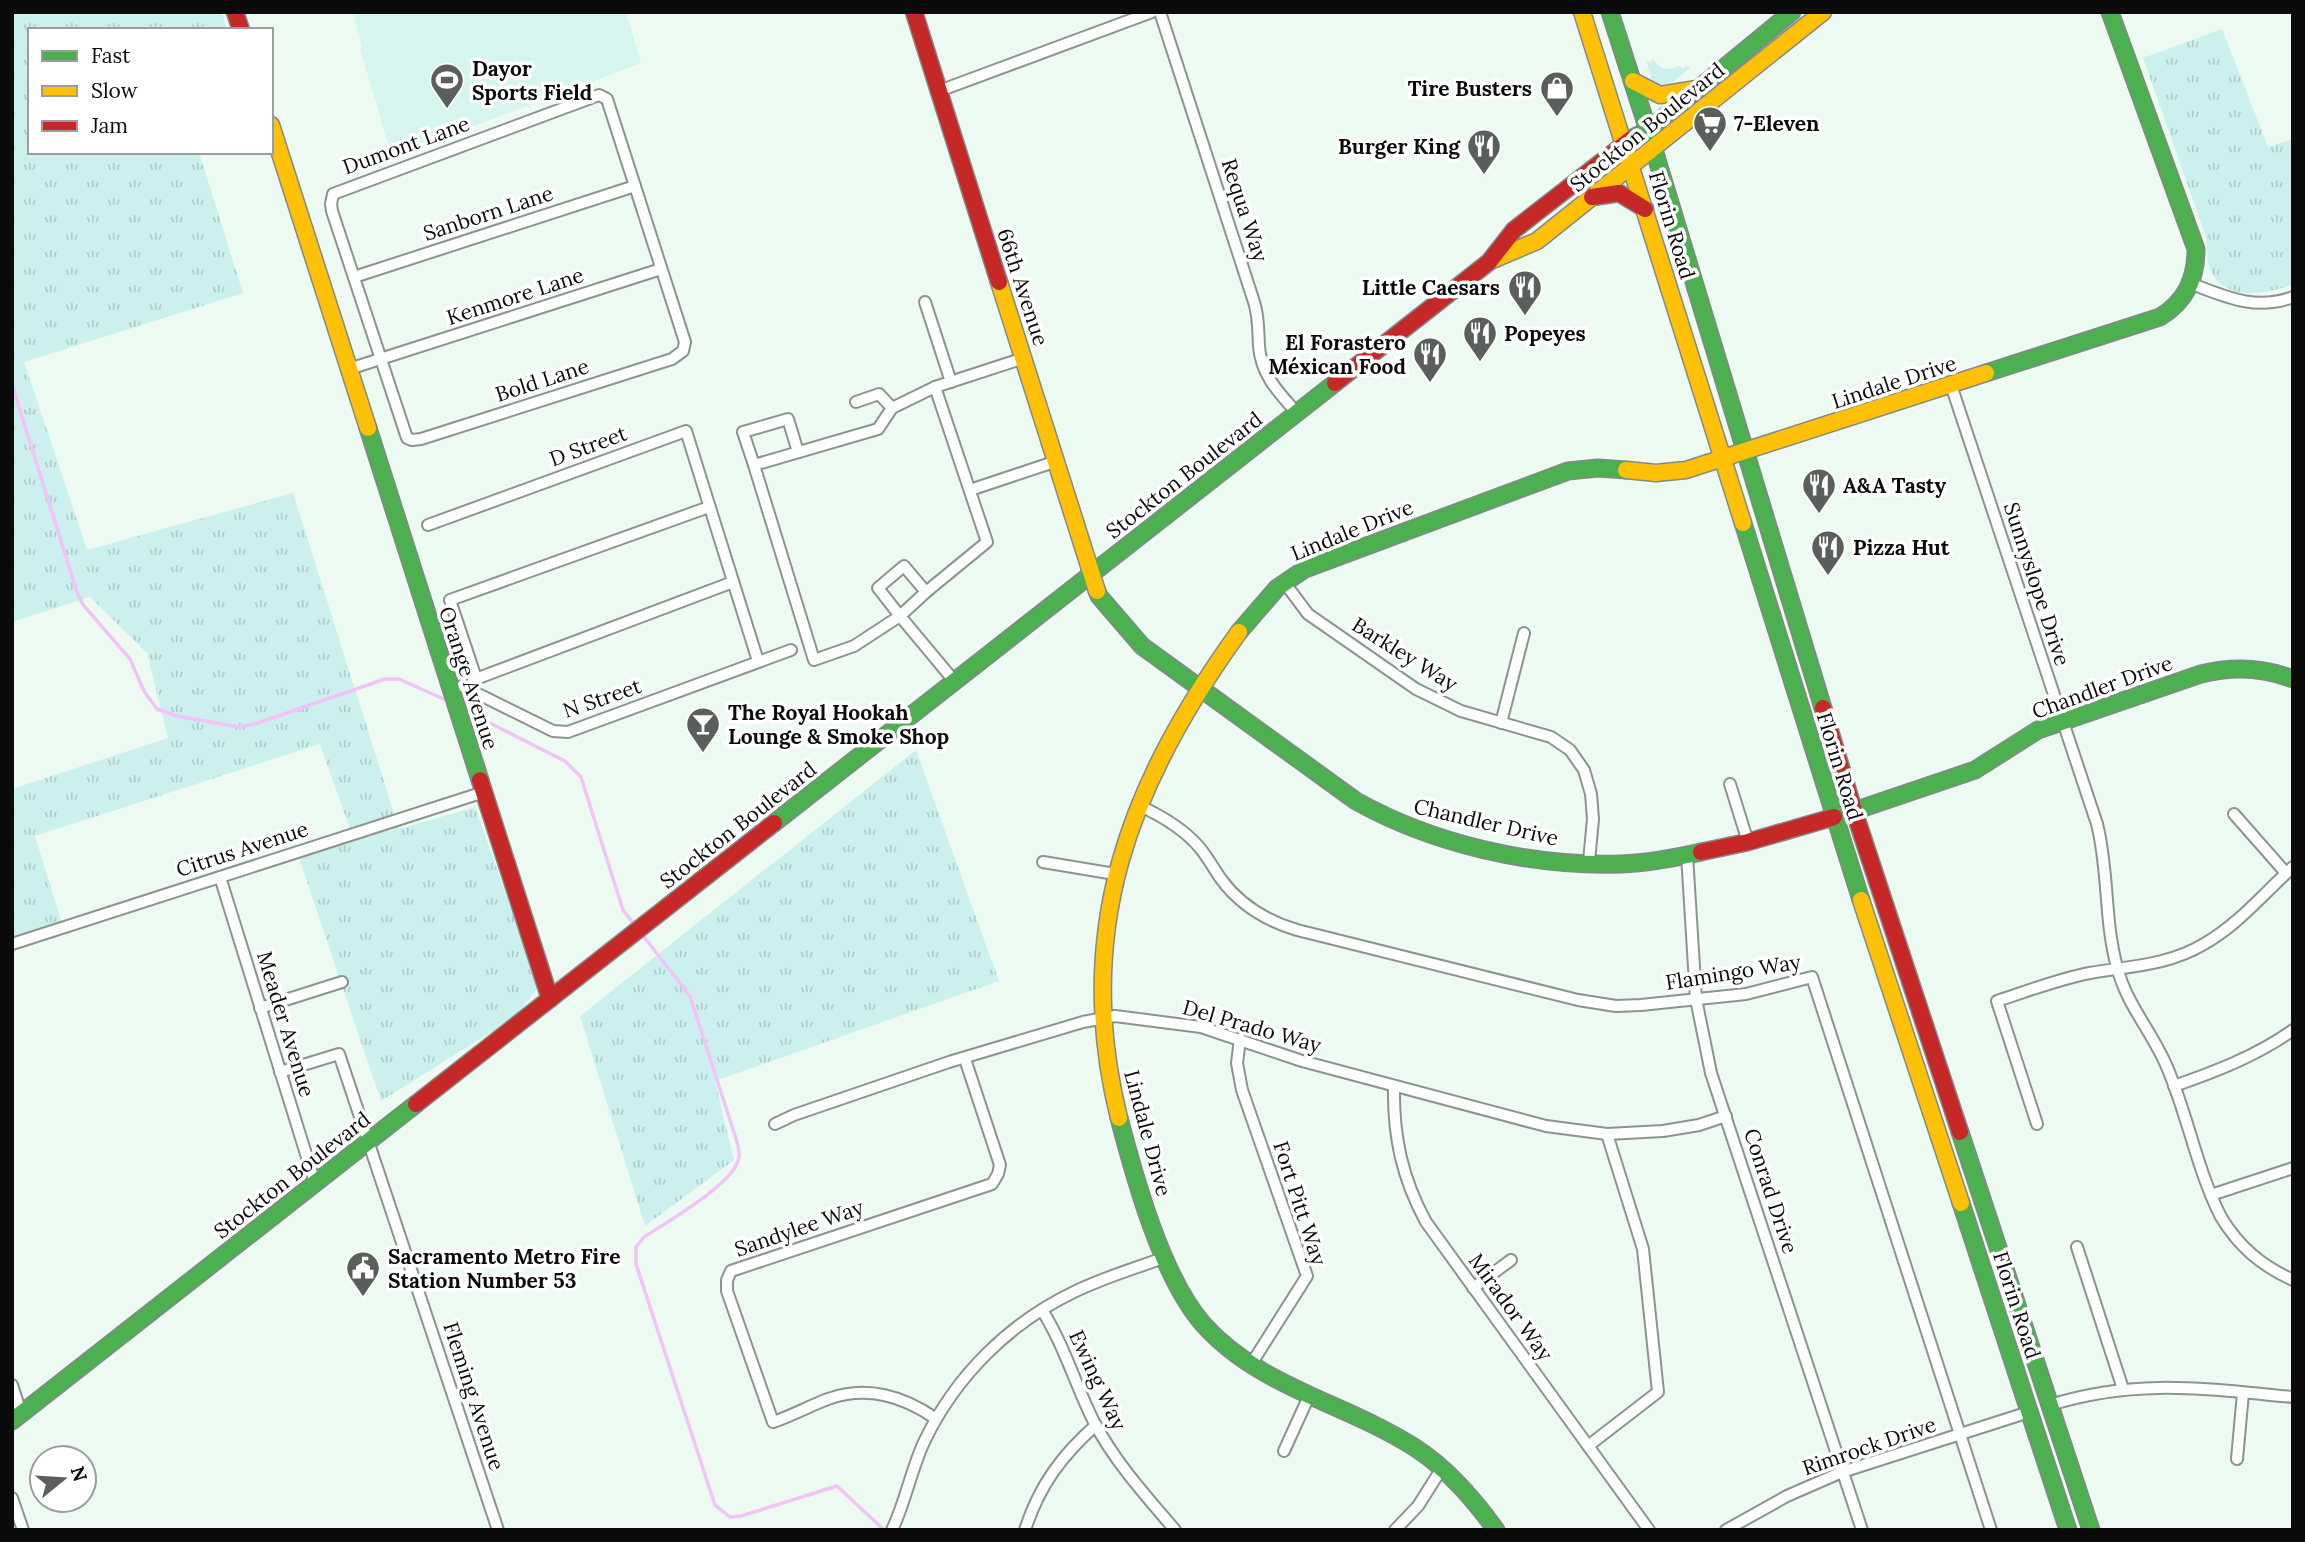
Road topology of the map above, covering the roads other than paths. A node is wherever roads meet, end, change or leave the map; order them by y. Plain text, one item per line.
1 (914, 12) edge
2 (1152, 12) edge
3 (1160, 12) edge
4 (1582, 12) edge
5 (1610, 12) edge
6 (1792, 12) edge
7 (1824, 12) edge
8 (2110, 12) edge
9 (1633, 81) junction
10 (1697, 89) junction
11 (939, 91) junction
12 (1648, 130) junction
13 (273, 131) edge
14 (1623, 143) junction
15 (1654, 148) junction
16 (1632, 165) junction
17 (635, 186) junction
18 (1592, 197) junction
19 (1645, 209) junction
20 (1489, 262) junction
21 (661, 269) junction
22 (354, 277) junction
23 (2192, 284) junction
24 (2293, 297) edge
25 (925, 302) dead end
26 (1024, 358) junction
27 (380, 359) junction
28 (349, 369) junction
29 (951, 382) junction
30 (1951, 385) junction
31 (935, 387) junction
32 (856, 401) dead end
33 (892, 408) junction
34 (1297, 413) junction
35 (798, 452) junction
36 (1744, 452) junction
37 (1721, 459) junction
38 (1057, 461) junction
39 (754, 465) junction
40 (970, 490) junction
41 (709, 507) junction
42 (428, 525) dead end
43 (1092, 574) junction
44 (733, 582) junction
45 (1284, 582) junction
46 (926, 592) junction
47 (900, 617) junction
48 (1524, 633) dead end
49 (791, 650) dead end
50 (758, 661) junction
51 (476, 677) junction
52 (2293, 679) edge
53 (955, 682) junction
54 (1200, 688) junction
55 (456, 691) junction
56 (2063, 721) junction
57 (1501, 723) junction
58 (1730, 784) dead end
59 (1826, 789) junction
60 (484, 792) junction
61 (1138, 805) junction
62 (1854, 811) junction
63 (2234, 814) dead end
64 (1834, 817) junction
65 (1863, 837) junction
66 (1748, 842) junction
67 (1687, 855) junction
68 (1589, 861) junction
69 (1043, 862) dead end
70 (2289, 870) edge
71 (1115, 874) junction
72 (220, 877) junction
73 (12, 944) edge
74 (2118, 970) junction
75 (342, 982) dead end
76 (550, 999) junction
77 (1696, 999) junction
78 (260, 1008) junction
79 (1102, 1017) junction
80 (2293, 1030) edge
81 (1240, 1039) junction
82 (965, 1059) junction
83 (280, 1072) junction
84 (1394, 1086) junction
85 (2175, 1086) junction
86 (1726, 1115) junction
87 (775, 1124) dead end
88 (2037, 1124) dead end
89 (1607, 1134) junction
90 (370, 1141) junction
91 (2293, 1168) edge
92 (315, 1183) junction
93 (2211, 1195) junction
94 (2077, 1247) dead end
95 (1163, 1258) junction
96 (1511, 1260) dead end
97 (2293, 1280) edge
98 (1473, 1288) junction
99 (1042, 1310) junction
100 (1250, 1366) junction
101 (2020, 1382) junction
102 (12, 1385) edge
103 (2123, 1389) junction
104 (2243, 1393) junction
105 (1309, 1396) junction
106 (2293, 1397) edge
107 (2050, 1405) junction
108 (2029, 1412) junction
109 (17, 1417) edge
110 (936, 1419) junction
111 (1096, 1425) junction
112 (2060, 1433) junction
113 (1960, 1436) junction
114 (1588, 1446) junction
115 (1284, 1451) dead end
116 (2237, 1459) dead end
117 (1442, 1468) junction
118 (1842, 1472) junction
119 (12, 1498) edge
120 (893, 1527) edge
121 (23, 1530) edge
122 (498, 1530) edge
123 (1025, 1530) edge
124 (1175, 1530) edge
125 (1395, 1530) edge
126 (1496, 1530) edge
127 (1649, 1530) edge
128 (1726, 1530) edge
129 (1862, 1530) edge
130 (1991, 1530) edge
131 (2068, 1530) edge
132 (2091, 1530) edge

1 - 11 main road, 66th Avenue
2 - 11 street
3 - 34 street, Requa Way
4 - 14 main road, Florin Road
5 - 9 main road, Florin Road
6 - 10 main road, Stockton Boulevard
7 - 15 main road, Stockton Boulevard
8 - 23 main road
9 - 10 main road
9 - 12 main road, Florin Road
10 - 12 main road, Stockton Boulevard
11 - 26 main road, 66th Avenue
12 - 14 main road, Stockton Boulevard
12 - 15 main road, Florin Road
13 - 28 main road, Orange Avenue
14 - 16 main road, Florin Road
14 - 20 main road, Stockton Boulevard
15 - 16 main road, Stockton Boulevard
15 - 36 main road, Florin Road
16 - 18 main road, Stockton Boulevard
16 - 19 main road, Florin Road
17 - 21 street, Dumont Lane
17 - 22 street, Sanborn Lane
17 - 22 street, Dumont Lane
18 - 19 main road
18 - 20 main road, Stockton Boulevard
19 - 37 main road, Florin Road
20 - 34 main road, Stockton Boulevard
21 - 27 street, Kenmore Lane
21 - 27 street, Bold Lane
22 - 27 street, Dumont Lane
23 - 24 street
23 - 30 main road, Lindale Drive
25 - 29 street
26 - 29 street
26 - 38 main road, 66th Avenue
27 - 28 street
28 - 55 main road, Orange Avenue
29 - 31 street
30 - 36 main road, Lindale Drive
30 - 56 street, Sunnyslope Drive
31 - 33 street
31 - 40 street
32 - 33 street
33 - 35 street
34 - 43 main road, Stockton Boulevard
35 - 39 street
35 - 39 street
36 - 37 main road, Lindale Drive
36 - 62 main road, Florin Road
37 - 45 main road, Lindale Drive
37 - 59 main road, Florin Road
38 - 40 street
38 - 43 main road, 66th Avenue
39 - 47 street
40 - 46 street
41 - 42 street, D Street
41 - 44 street
41 - 51 street
43 - 53 main road, Stockton Boulevard
43 - 54 main road, Chandler Drive
44 - 50 street
44 - 51 street
45 - 54 main road, Lindale Drive
45 - 57 street, Barkley Way
46 - 47 street
46 - 47 street
47 - 53 street
48 - 57 street
49 - 50 street, N Street
50 - 55 street, N Street
51 - 55 street
52 - 56 main road, Chandler Drive
53 - 76 main road, Stockton Boulevard
54 - 61 main road, Lindale Drive
54 - 68 main road, Chandler Drive
55 - 60 main road, Orange Avenue
56 - 62 main road, Chandler Drive
56 - 74 street, Sunnyslope Drive
57 - 68 street, Barkley Way
58 - 66 street
59 - 62 main road
59 - 64 main road, Florin Road
60 - 72 street, Citrus Avenue
60 - 76 main road, Orange Avenue
61 - 71 main road, Lindale Drive
61 - 77 street, Flamingo Way
62 - 65 main road, Florin Road
63 - 70 street
64 - 65 main road
64 - 66 main road, Chandler Drive
64 - 101 main road, Florin Road
65 - 107 main road, Florin Road
66 - 67 main road, Chandler Drive
67 - 68 main road, Chandler Drive
67 - 77 street, Conrad Drive
69 - 71 street
70 - 74 street
71 - 79 main road, Lindale Drive
72 - 73 street, Citrus Avenue
72 - 78 street, Meader Avenue
74 - 85 street, Sunnyslope Drive
74 - 88 street
75 - 78 street
76 - 90 main road, Stockton Boulevard
77 - 86 street, Conrad Drive
77 - 113 street, Flamingo Way
78 - 83 street, Meader Avenue
79 - 81 street, Del Prado Way
79 - 82 street, Del Prado Way
79 - 95 main road, Lindale Drive
80 - 85 street
81 - 84 street, Del Prado Way
81 - 100 street, Fort Pitt Way
82 - 87 street, Del Prado Way
82 - 110 street, Sandylee Way
83 - 90 street, Fleming Avenue
83 - 92 street, Meader Avenue
84 - 89 street, Del Prado Way
84 - 98 street, Mirador Way
85 - 93 street, Sunnyslope Drive
86 - 89 street, Del Prado Way
86 - 118 street, Conrad Drive
89 - 114 street
90 - 92 main road, Stockton Boulevard
90 - 122 street, Fleming Avenue
91 - 93 street
92 - 109 main road, Stockton Boulevard
93 - 97 street, Sunnyslope Drive
94 - 103 street
95 - 99 street
95 - 100 main road, Lindale Drive
96 - 98 street
98 - 114 street, Mirador Way
99 - 110 street
99 - 111 street, Ewing Way
100 - 105 main road, Lindale Drive
101 - 107 main road
101 - 108 main road, Florin Road
102 - 109 street
103 - 104 street
103 - 107 street
104 - 106 street
104 - 116 street
105 - 115 street
105 - 117 main road, Lindale Drive
107 - 112 main road, Florin Road
108 - 112 main road
108 - 113 street, Rimrock Drive
108 - 131 main road, Florin Road
110 - 120 street
111 - 123 street
111 - 124 street, Ewing Way
112 - 132 main road, Florin Road
113 - 118 street, Rimrock Drive
113 - 130 street, Flamingo Way
114 - 127 street, Mirador Way
117 - 125 street
117 - 126 main road, Lindale Drive
118 - 128 street, Rimrock Drive
118 - 129 street, Conrad Drive
119 - 121 street

